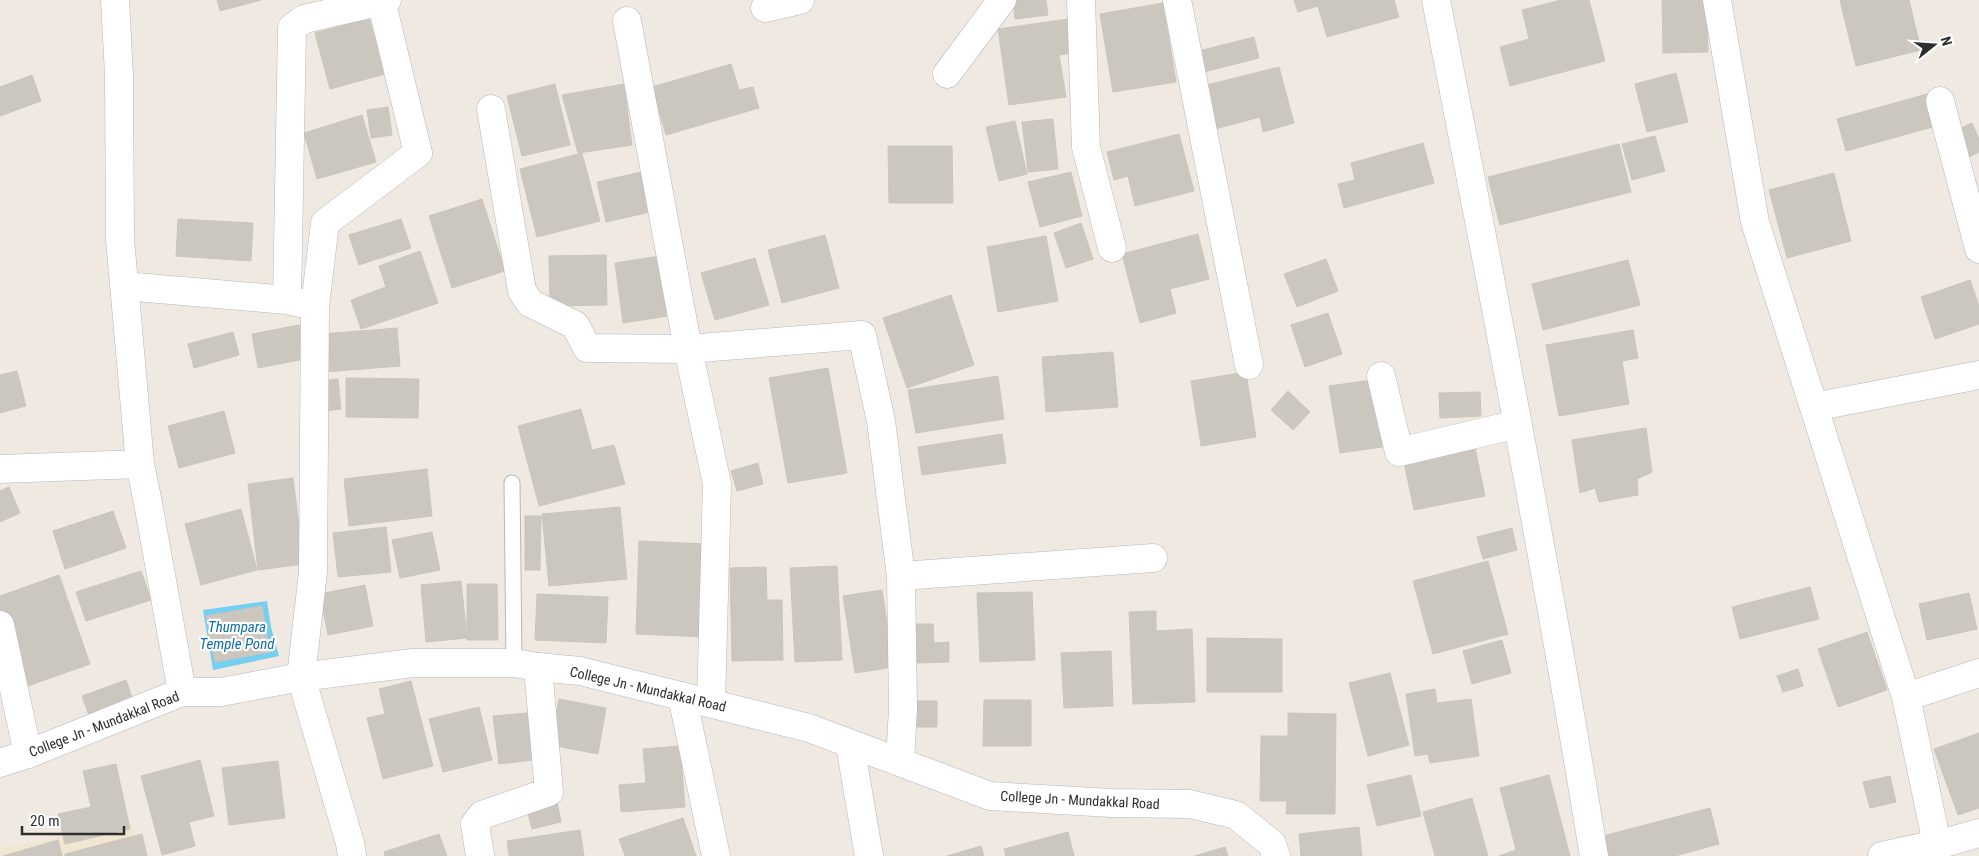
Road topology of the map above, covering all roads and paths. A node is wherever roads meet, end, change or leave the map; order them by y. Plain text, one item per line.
1 (115, 0) edge
2 (383, 0) edge
3 (800, 0) edge
4 (1002, 0) edge
5 (1081, 0) edge
6 (1177, 0) edge
7 (1436, 0) edge
8 (1717, 0) edge
9 (765, 8) dead end
10 (627, 21) dead end
11 (947, 74) dead end
12 (1940, 101) dead end
13 (491, 110) dead end
14 (1112, 248) dead end
15 (1979, 249) edge
16 (124, 286) junction
17 (287, 300) junction
18 (315, 306) junction
19 (688, 349) junction
20 (1249, 366) dead end
21 (1979, 375) edge
22 (1381, 376) dead end
23 (1814, 407) junction
24 (1518, 424) junction
25 (140, 464) junction
26 (0, 469) edge
27 (512, 483) dead end
28 (1153, 558) dead end
29 (901, 576) junction
30 (0, 625) edge
31 (526, 665) junction
32 (1979, 673) edge
33 (301, 676) junction
34 (182, 692) junction
35 (682, 696) junction
36 (1906, 697) junction
37 (711, 703) junction
38 (850, 744) junction
39 (28, 754) junction
40 (900, 762) junction
41 (0, 763) edge
42 (1979, 833) edge
43 (1937, 850) edge
44 (352, 856) edge
45 (480, 856) edge
46 (716, 856) edge
47 (869, 856) edge
48 (1276, 856) edge
49 (1594, 856) edge
50 (1882, 856) edge

1 - 16 street
2 - 17 street
2 - 18 street
3 - 9 street
4 - 11 street
5 - 14 street
6 - 20 street
7 - 24 street
8 - 23 street
10 - 19 street
12 - 15 street
13 - 19 street
16 - 17 street
16 - 25 street
17 - 18 street
18 - 33 street
19 - 29 street
19 - 37 street
21 - 23 street
22 - 24 street
23 - 36 street
24 - 49 street
25 - 26 street
25 - 34 street
27 - 31 lane
28 - 29 street
29 - 40 street
30 - 39 street
31 - 33 street, College Jn - Mundakkal Road
31 - 35 street, College Jn - Mundakkal Road
31 - 45 street
32 - 36 street
33 - 34 street, College Jn - Mundakkal Road
33 - 44 street
34 - 39 street, College Jn - Mundakkal Road
35 - 37 street, College Jn - Mundakkal Road
35 - 46 street
36 - 43 street
37 - 38 street, College Jn - Mundakkal Road
38 - 40 street, College Jn - Mundakkal Road
38 - 47 street
39 - 41 street, College Jn - Mundakkal Road
40 - 48 street, College Jn - Mundakkal Road
42 - 43 street
43 - 50 street

